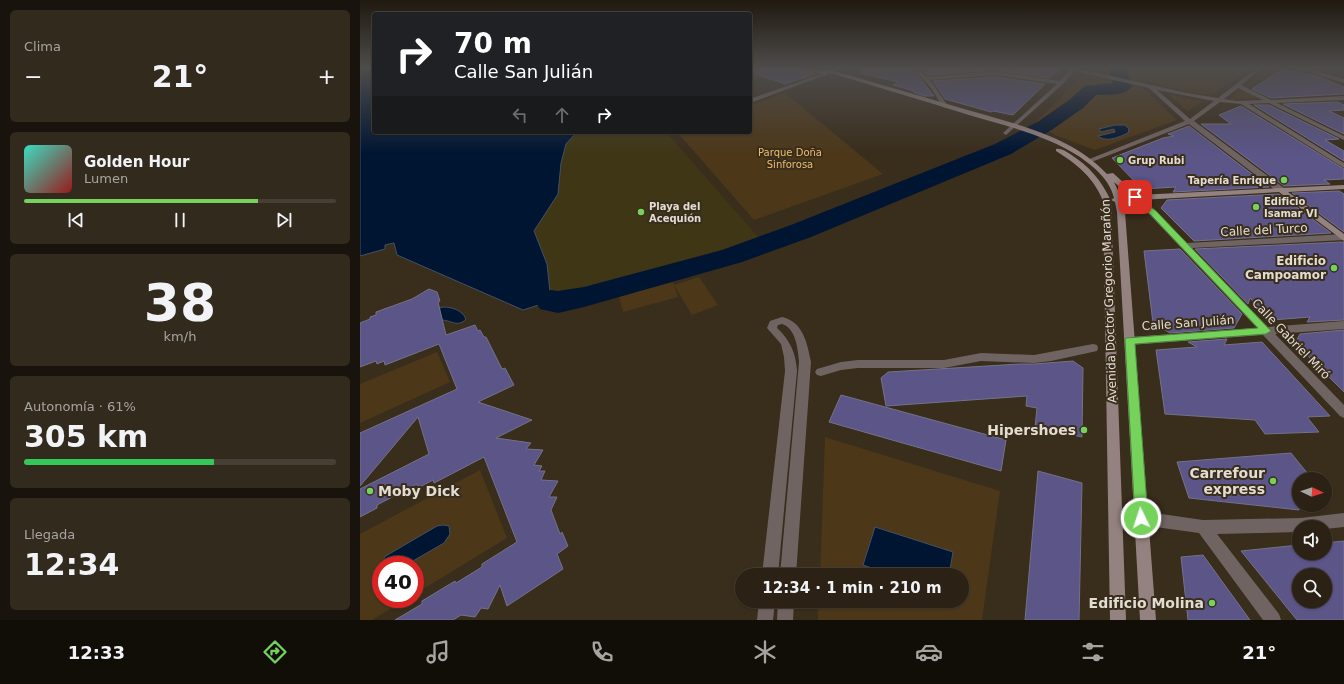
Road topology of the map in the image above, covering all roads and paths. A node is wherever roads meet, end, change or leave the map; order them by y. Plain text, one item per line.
1 (902, 97) edge
2 (916, 97) edge
3 (939, 97) edge
4 (1047, 97) edge
5 (1161, 97) edge
6 (1198, 97) edge
7 (1222, 97) edge
8 (1262, 97) edge
9 (1344, 98) edge
10 (1218, 100) junction
11 (1272, 102) junction
12 (1243, 103) junction
13 (945, 106) junction
14 (1189, 121) junction
15 (1013, 130) junction
16 (1344, 138) edge
17 (1055, 145) junction
18 (1091, 160) junction
19 (1344, 166) edge
20 (1344, 187) edge
21 (1281, 190) junction
22 (1135, 197) junction
23 (1120, 199) junction
24 (1107, 201) junction
25 (1344, 237) edge
26 (1184, 246) junction
27 (1344, 325) edge
28 (1266, 331) junction
29 (1130, 340) junction
30 (1093, 348) dead end
31 (821, 372) dead end
32 (1344, 413) edge
33 (1141, 518) junction
34 (1344, 520) edge
35 (1203, 527) junction
36 (771, 568) edge
37 (789, 568) edge
38 (766, 608) edge
39 (786, 608) edge
40 (765, 620) edge
41 (785, 620) edge
42 (1118, 620) edge
43 (1148, 620) edge
44 (1273, 620) edge

1 - 15 street, Avenida Doctor Gregorio Marañón
2 - 13 street, Avenida Doctor Gregorio Marañón
3 - 13 street
4 - 15 street
5 - 14 street
6 - 10 street
7 - 10 street
8 - 11 street
9 - 11 street
10 - 12 street
10 - 14 street
11 - 12 street
11 - 16 street
12 - 19 street
13 - 15 street, Avenida Doctor Gregorio Marañón
14 - 18 street
14 - 21 street
15 - 17 street, Avenida Doctor Gregorio Marañón
17 - 18 street, Avenida Doctor Gregorio Marañón
17 - 24 street, Avenida Doctor Gregorio Marañón
18 - 22 street
18 - 23 street, Avenida Doctor Gregorio Marañón
20 - 21 street
21 - 22 street
21 - 25 street
22 - 23 street
22 - 26 street, Calle Gabriel Miró
23 - 24 street
23 - 29 street, Avenida Doctor Gregorio Marañón
24 - 42 street, Avenida Doctor Gregorio Marañón
25 - 26 street, Calle del Turco
26 - 28 street, Calle Gabriel Miró
27 - 28 street, Calle San Julián
28 - 29 street, Calle San Julián
28 - 32 street, Calle Gabriel Miró
29 - 33 street, Avenida Doctor Gregorio Marañón
30 - 31 street
33 - 35 street
33 - 43 street, Avenida Doctor Gregorio Marañón
34 - 35 street
35 - 44 street
36 - 37 street
38 - 40 street
39 - 41 street

